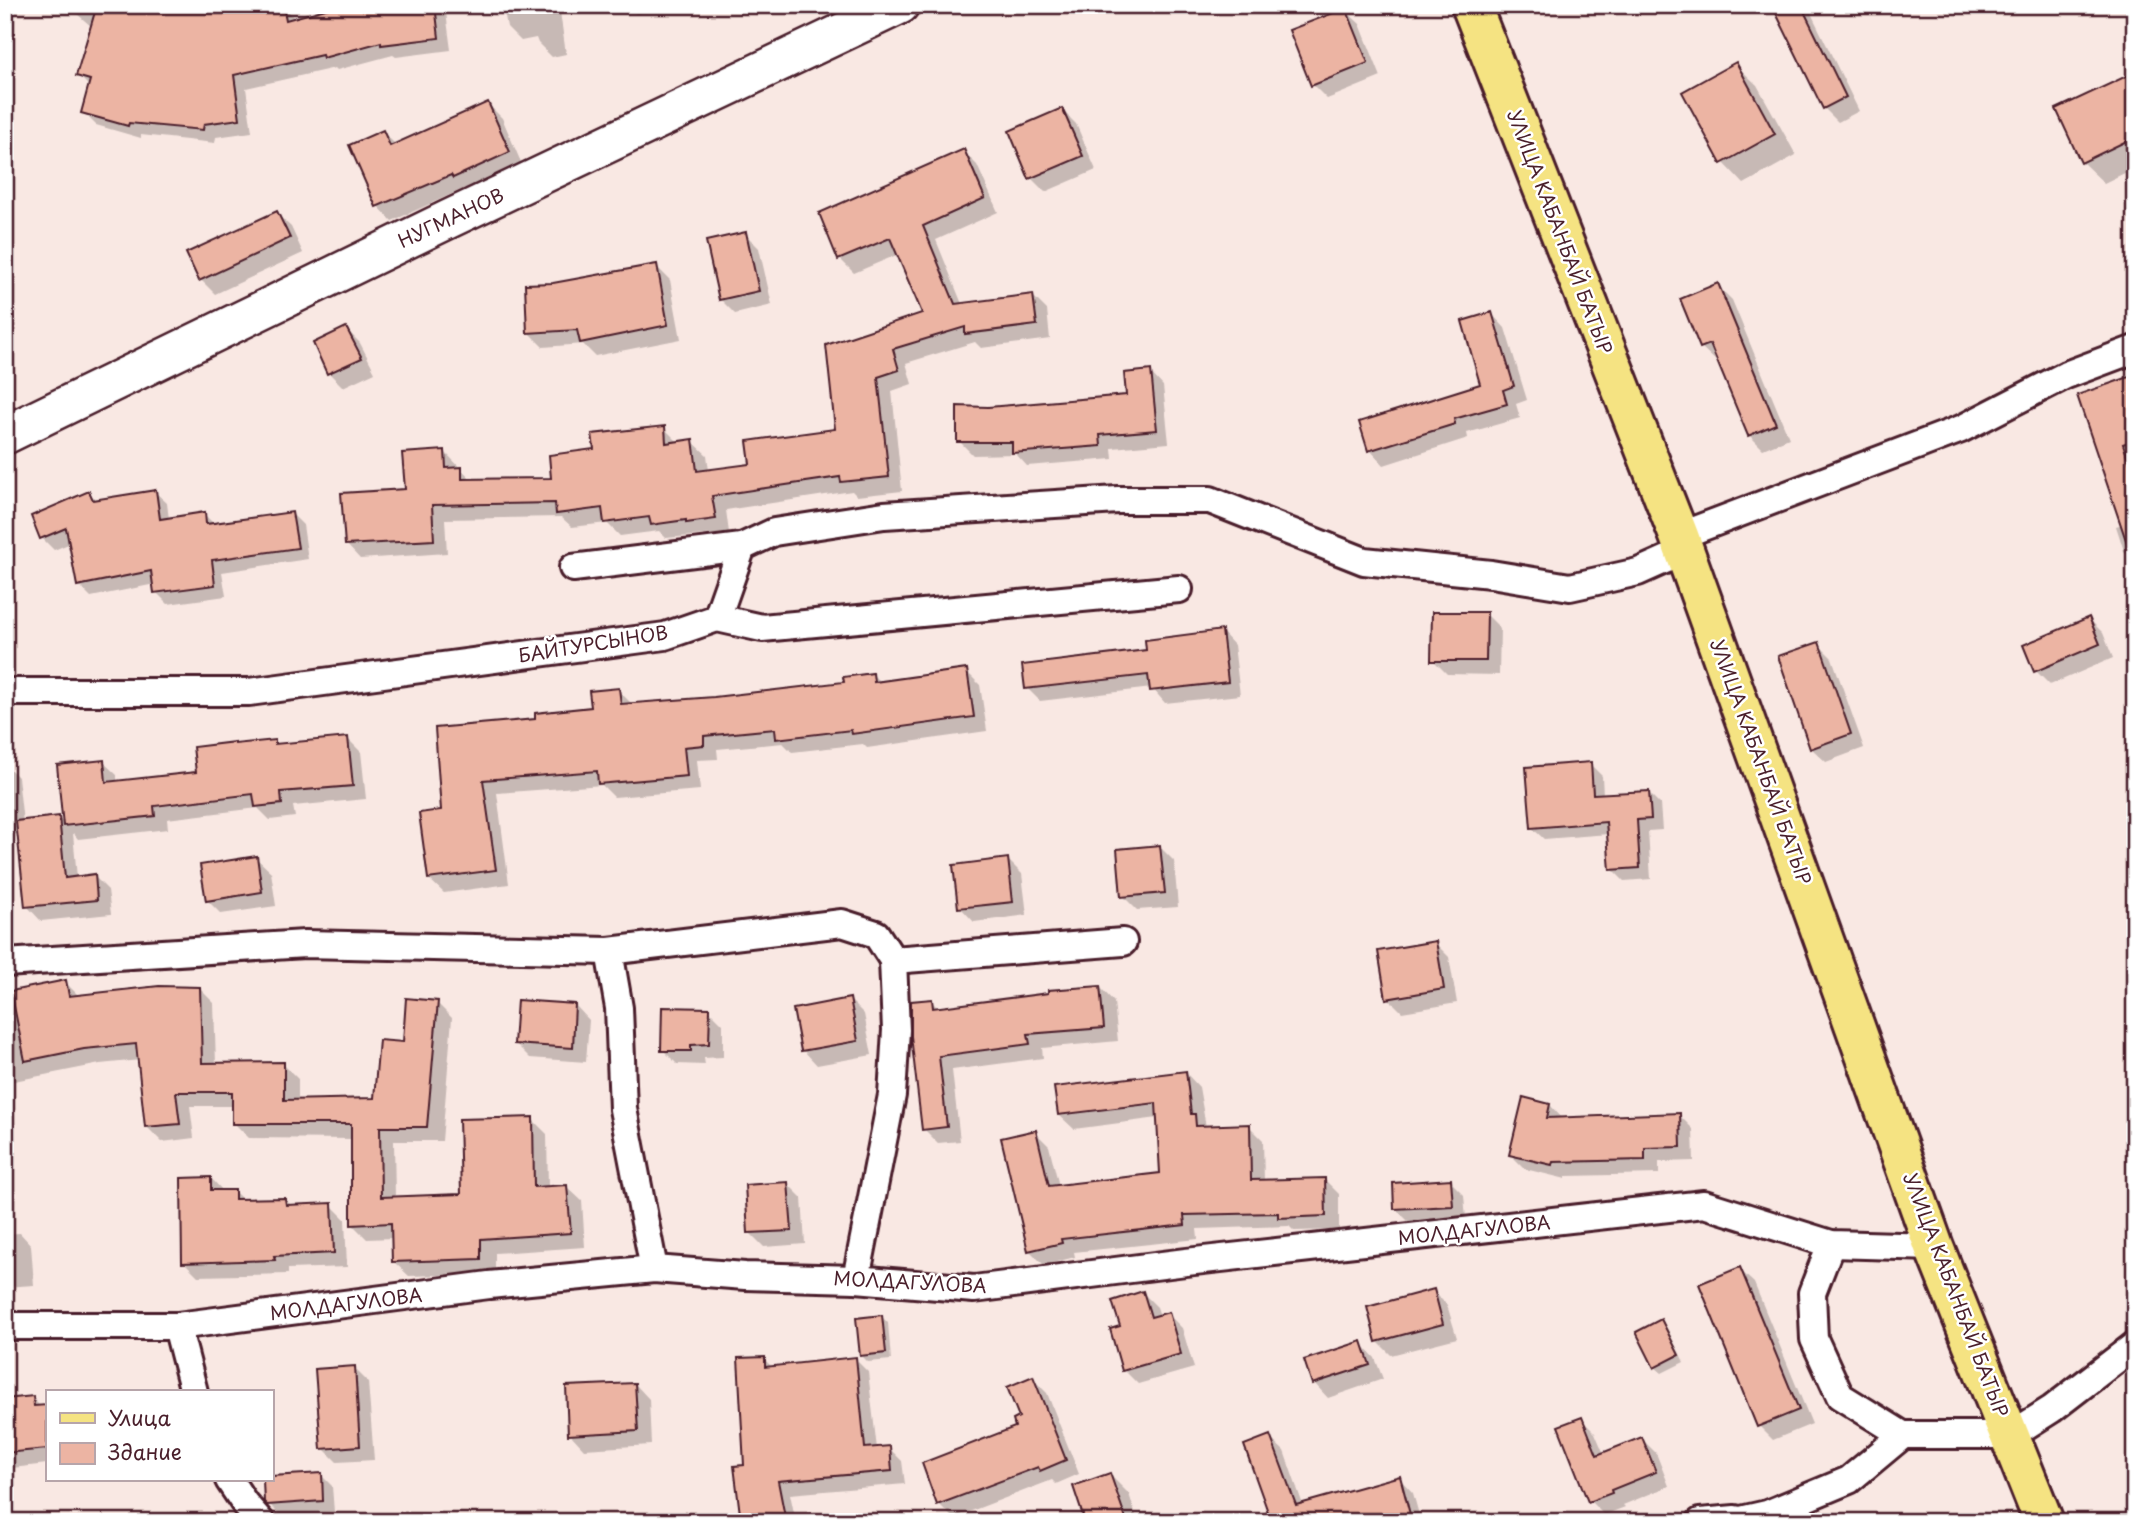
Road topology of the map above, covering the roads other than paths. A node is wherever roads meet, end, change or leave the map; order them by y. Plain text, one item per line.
1 (900, 5) edge
2 (1471, 5) edge
3 (2135, 349) edge
4 (5, 435) edge
5 (1682, 544) junction
6 (742, 547) junction
7 (573, 568) dead end
8 (1179, 589) dead end
9 (717, 618) junction
10 (5, 692) edge
11 (1123, 943) dead end
12 (609, 951) junction
13 (893, 960) junction
14 (5, 962) edge
15 (1831, 1244) junction
16 (1934, 1247) junction
17 (653, 1269) junction
18 (856, 1279) junction
19 (5, 1326) edge
20 (177, 1326) junction
21 (2135, 1345) edge
22 (193, 1390) edge
23 (1903, 1434) junction
24 (2011, 1435) junction
25 (230, 1482) edge
26 (1733, 1521) edge
27 (261, 1522) edge
28 (1700, 1522) edge
29 (2044, 1522) edge

1 - 4 main road, НУГМАНОВ
2 - 5 main road, УЛИЦА КАБАНБАЙ БАТЫР
3 - 5 street
5 - 6 street
5 - 16 main road, УЛИЦА КАБАНБАЙ БАТЫР
6 - 7 street
6 - 9 street
8 - 9 street
9 - 10 street, БАЙТУРСЫНОВ
11 - 13 street
12 - 13 street
12 - 14 street
12 - 17 street
13 - 18 street
15 - 16 street, МОЛДАГУЛОВА
15 - 18 street, МОЛДАГУЛОВА
15 - 23 street
16 - 24 main road, УЛИЦА КАБАНБАЙ БАТЫР
17 - 18 street, МОЛДАГУЛОВА
17 - 20 street, МОЛДАГУЛОВА
19 - 20 street, МОЛДАГУЛОВА
20 - 22 street
21 - 24 street
23 - 24 street
23 - 26 street
24 - 29 main road, УЛИЦА КАБАНБАЙ БАТЫР
25 - 27 street
26 - 28 street

